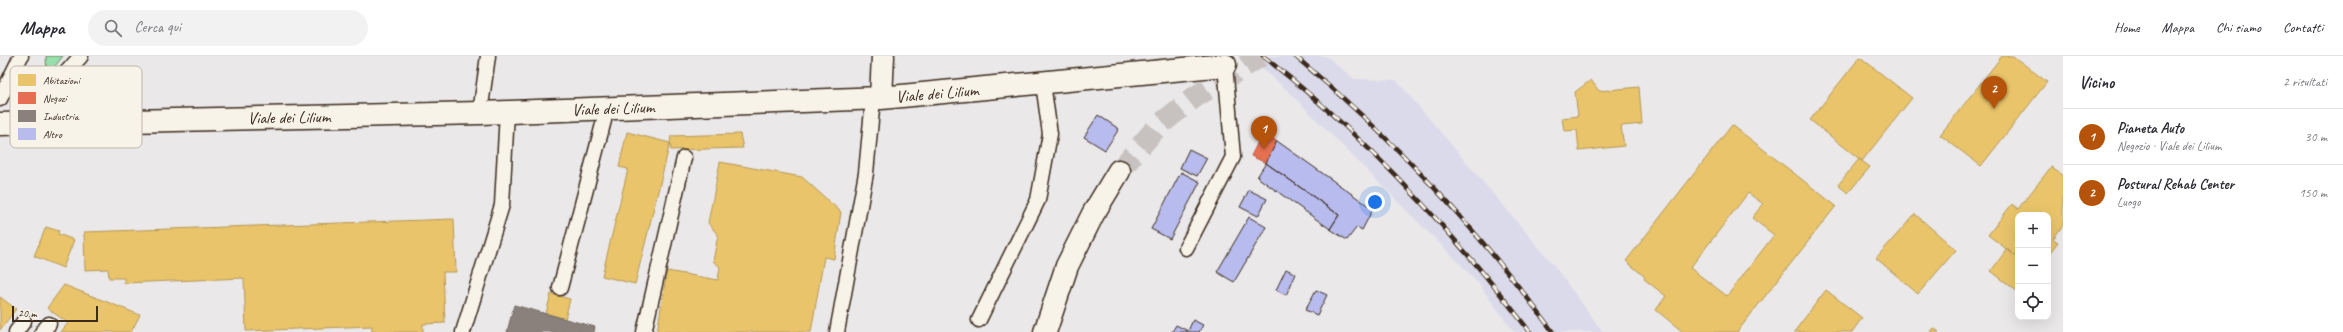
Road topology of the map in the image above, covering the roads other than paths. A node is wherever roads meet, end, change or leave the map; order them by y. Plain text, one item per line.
1 (21, 56) edge
2 (81, 56) edge
3 (488, 56) edge
4 (882, 56) edge
5 (1225, 65) joint
6 (16, 66) edge
7 (72, 66) edge
8 (10, 79) edge
9 (1043, 83) junction
10 (0, 99) edge
11 (877, 99) junction
12 (607, 109) junction
13 (507, 112) junction
14 (480, 113) junction
15 (142, 121) edge
16 (0, 124) edge
17 (10, 124) edge
18 (684, 158) dead end
19 (1119, 171) tunnel mouth
20 (1186, 248) dead end
21 (560, 288) dead end
22 (979, 320) dead end
23 (462, 332) edge
24 (644, 332) edge
25 (837, 332) edge
26 (1045, 332) edge

1 - 6 lane
2 - 7 lane
3 - 14 lane
4 - 11 street
5 - 9 street, Viale dei Lilium
5 - 20 lane
8 - 10 lane
9 - 11 street, Viale dei Lilium
9 - 22 lane
11 - 12 street, Viale dei Lilium
11 - 25 lane
12 - 13 street, Viale dei Lilium
12 - 21 lane
13 - 14 street, Viale dei Lilium
13 - 23 lane
14 - 15 street, Viale dei Lilium
16 - 17 street, Viale dei Lilium
18 - 24 lane
19 - 26 street

